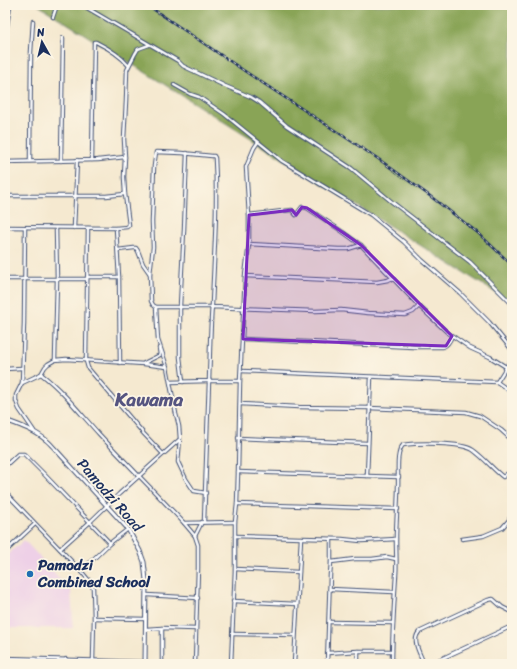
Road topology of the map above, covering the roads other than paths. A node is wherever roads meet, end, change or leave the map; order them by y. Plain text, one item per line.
1 (10, 5) edge
2 (57, 5) edge
3 (82, 5) edge
4 (53, 17) dead end
5 (33, 21) dead end
6 (5, 33) edge
7 (63, 38) dead end
8 (149, 45) junction
9 (128, 65) junction
10 (174, 85) dead end
11 (258, 142) junction
12 (187, 153) junction
13 (125, 157) junction
14 (61, 160) junction
15 (76, 160) junction
16 (92, 160) junction
17 (30, 161) junction
18 (5, 162) edge
19 (125, 194) junction
20 (5, 196) edge
21 (75, 196) junction
22 (249, 215) junction
23 (5, 227) edge
24 (24, 228) junction
25 (56, 228) junction
26 (74, 228) junction
27 (88, 228) junction
28 (116, 228) junction
29 (249, 244) junction
30 (361, 245) junction
31 (118, 250) junction
32 (150, 274) junction
33 (246, 276) junction
34 (119, 277) junction
35 (87, 278) junction
36 (393, 278) junction
37 (5, 279) edge
38 (24, 279) junction
39 (57, 279) junction
40 (512, 304) edge
41 (180, 306) junction
42 (419, 306) junction
43 (156, 307) junction
44 (212, 307) junction
45 (244, 309) junction
46 (452, 336) junction
47 (242, 339) junction
48 (158, 340) junction
49 (512, 350) edge
50 (512, 358) edge
51 (55, 360) junction
52 (86, 360) junction
53 (120, 363) junction
54 (144, 364) junction
55 (166, 367) junction
56 (506, 367) junction
57 (22, 368) junction
58 (5, 369) edge
59 (241, 371) junction
60 (41, 374) junction
61 (371, 377) junction
62 (209, 381) junction
63 (240, 381) junction
64 (170, 382) junction
65 (183, 382) junction
66 (496, 382) junction
67 (22, 383) junction
68 (512, 394) edge
69 (240, 404) junction
70 (369, 408) junction
71 (5, 420) edge
72 (34, 432) junction
73 (238, 438) junction
74 (180, 439) junction
75 (512, 440) edge
76 (368, 443) junction
77 (173, 446) junction
78 (179, 450) junction
79 (163, 454) junction
80 (5, 466) edge
81 (512, 470) edge
82 (238, 472) junction
83 (140, 476) junction
84 (368, 476) junction
85 (399, 477) junction
86 (206, 493) junction
87 (6, 494) edge
88 (237, 504) junction
89 (107, 506) junction
90 (398, 509) junction
91 (512, 513) edge
92 (90, 522) junction
93 (203, 522) junction
94 (235, 522) junction
95 (184, 523) junction
96 (35, 524) junction
97 (128, 529) junction
98 (194, 536) junction
99 (235, 536) junction
100 (301, 538) junction
101 (332, 538) junction
102 (462, 538) dead end
103 (396, 539) junction
104 (110, 543) junction
105 (60, 549) junction
106 (5, 552) edge
107 (396, 559) junction
108 (331, 562) junction
109 (235, 569) junction
110 (81, 571) junction
111 (299, 572) junction
112 (330, 589) junction
113 (394, 592) junction
114 (146, 595) junction
115 (198, 598) junction
116 (234, 601) junction
117 (297, 604) junction
118 (512, 612) edge
119 (94, 618) junction
120 (146, 619) junction
121 (328, 622) junction
122 (393, 623) junction
123 (512, 626) edge
124 (162, 628) junction
125 (146, 629) junction
126 (196, 629) junction
127 (232, 634) junction
128 (296, 635) junction
129 (358, 651) junction
130 (392, 651) junction
131 (328, 653) junction
132 (5, 658) edge
133 (34, 659) junction
134 (66, 659) junction
135 (93, 660) junction
136 (512, 661) edge
137 (145, 663) edge
138 (34, 664) edge
139 (66, 664) edge
140 (162, 664) edge
141 (195, 664) edge
142 (231, 664) edge
143 (294, 664) edge
144 (327, 664) edge
145 (358, 664) edge
146 (392, 664) edge
147 (424, 664) edge
148 (430, 664) edge
149 (506, 664) edge

1 - 6 street
2 - 4 street
3 - 8 street
5 - 17 street
7 - 14 street
8 - 9 street
8 - 40 street
9 - 13 street
9 - 16 street
10 - 11 street
11 - 22 street
11 - 49 street
12 - 32 street
12 - 41 street
12 - 44 street
13 - 16 street
13 - 19 street
14 - 15 street
14 - 17 street
15 - 16 street
15 - 21 street
17 - 18 street
19 - 21 street
19 - 28 street
20 - 21 street
21 - 26 street
22 - 29 street
22 - 30 street
23 - 24 street
24 - 25 street
24 - 38 street
25 - 26 street
25 - 39 street
26 - 27 street
27 - 28 street
27 - 35 street
28 - 31 street
29 - 30 street
29 - 33 street
30 - 36 street
31 - 32 street
31 - 34 street
32 - 43 street
33 - 36 street
33 - 45 street
34 - 35 street
34 - 53 street
35 - 39 street
35 - 52 street
36 - 42 street
37 - 38 street
38 - 39 street
38 - 57 street
39 - 51 street
41 - 43 street
41 - 44 street
41 - 65 street
42 - 45 street
42 - 46 street
43 - 48 street
44 - 45 street
44 - 62 street
45 - 47 street
46 - 47 street
46 - 56 street
47 - 59 street
48 - 54 street
48 - 55 street
50 - 56 street
51 - 52 street
51 - 60 street
52 - 53 street
52 - 79 street
53 - 54 street
54 - 55 street
55 - 64 street
56 - 66 street
57 - 58 street
57 - 67 street
59 - 61 street
59 - 63 street
60 - 67 street
60 - 83 street
61 - 66 street
61 - 70 street
62 - 63 street
62 - 65 street
62 - 86 street
63 - 69 street
64 - 65 street
64 - 74 street
66 - 68 street
67 - 72 street
69 - 70 street
69 - 73 street
70 - 75 street
70 - 76 street
71 - 72 street, Pamodzi Road
72 - 89 street, Pamodzi Road
73 - 76 street
73 - 82 street
74 - 77 street
74 - 78 street
76 - 84 street
77 - 78 street
77 - 79 street
78 - 86 street
79 - 83 street
80 - 92 street
81 - 85 street
82 - 84 street
82 - 88 street
83 - 89 street
83 - 95 street
84 - 85 street
85 - 90 street
86 - 93 street
87 - 96 street
88 - 90 street
88 - 94 street
89 - 92 street
89 - 97 street, Pamodzi Road
90 - 103 street
91 - 102 street
92 - 104 street
92 - 105 street
93 - 94 street
93 - 95 street
93 - 98 street
94 - 99 street
95 - 98 street
96 - 105 street
96 - 106 street
97 - 104 street
97 - 114 street, Pamodzi Road
98 - 115 street
99 - 100 street
99 - 109 street
100 - 101 street
100 - 111 street
101 - 103 street
101 - 108 street
103 - 107 street
104 - 110 street
105 - 110 street
107 - 108 street
107 - 113 street
108 - 112 street
109 - 111 street
109 - 116 street
110 - 119 street
111 - 117 street
112 - 113 street
112 - 121 street
113 - 122 street
114 - 115 street
114 - 120 street, Pamodzi Road
115 - 126 street
116 - 117 street
116 - 127 street
117 - 128 street
118 - 147 street
119 - 120 street
119 - 135 street
120 - 125 street, Pamodzi Road
121 - 122 street
121 - 131 street
122 - 130 street
123 - 148 street
124 - 125 street
124 - 126 street
124 - 140 street
125 - 137 street, Pamodzi Road
126 - 141 street
127 - 128 street
127 - 142 street
128 - 143 street
129 - 130 street
129 - 131 street
129 - 145 street
130 - 146 street
131 - 144 street
132 - 133 street
133 - 134 street
133 - 138 street
134 - 135 street
134 - 139 street
135 - 137 street
136 - 149 street

